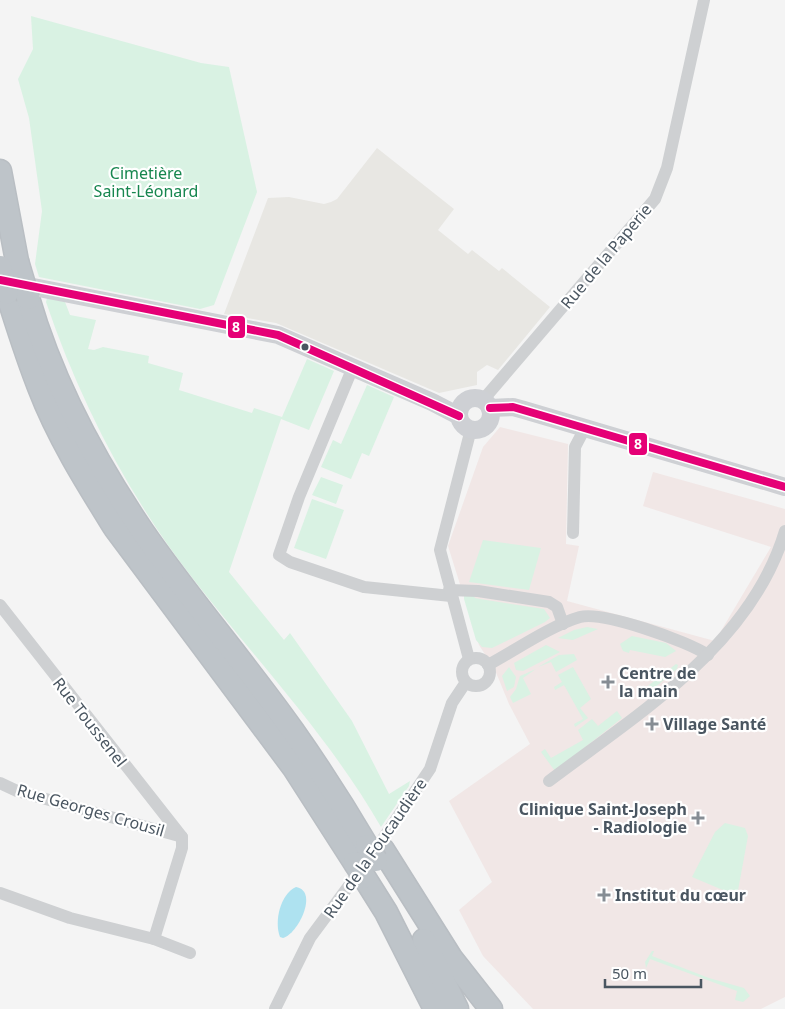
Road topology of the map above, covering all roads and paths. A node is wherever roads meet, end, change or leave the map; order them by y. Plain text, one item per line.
1 (704, 0) edge
2 (0, 171) edge
3 (9, 264) edge
4 (12, 290) edge
5 (354, 367) junction
6 (488, 409) junction
7 (460, 410) junction
8 (585, 428) junction
9 (471, 429) junction
10 (785, 487) edge
11 (785, 531) edge
12 (573, 533) dead end
13 (450, 593) junction
14 (0, 605) edge
15 (563, 624) junction
16 (708, 655) junction
17 (469, 660) junction
18 (488, 666) junction
19 (466, 682) junction
20 (550, 781) dead end
21 (0, 783) edge
22 (182, 837) junction
23 (370, 855) junction
24 (0, 893) edge
25 (154, 939) junction
26 (190, 953) dead end
27 (415, 967) junction
28 (275, 1009) edge
29 (430, 1009) edge
30 (435, 1009) edge
31 (457, 1009) edge
32 (491, 1009) edge

1 - 6 street, Rue de la Paperie
2 - 3 highway
3 - 4 highway, bridge
4 - 5 street
4 - 23 highway
4 - 23 highway
5 - 7 street
5 - 13 street
6 - 7 street
6 - 8 street
6 - 9 street
7 - 9 street
8 - 10 street
8 - 12 street
9 - 13 street, Rue de la Foucaudière
11 - 16 street
13 - 15 street
13 - 17 street, Rue de la Foucaudière
14 - 22 street, Rue Toussenel
15 - 16 street
15 - 18 street
16 - 20 street
17 - 18 street
17 - 19 street, Rue de la Foucaudière
18 - 19 street
19 - 28 street, Rue de la Foucaudière
21 - 22 street, Rue Georges Crousil
22 - 25 street
23 - 27 highway
23 - 31 highway
23 - 32 highway
24 - 25 street
25 - 26 street
27 - 29 highway
27 - 30 highway

